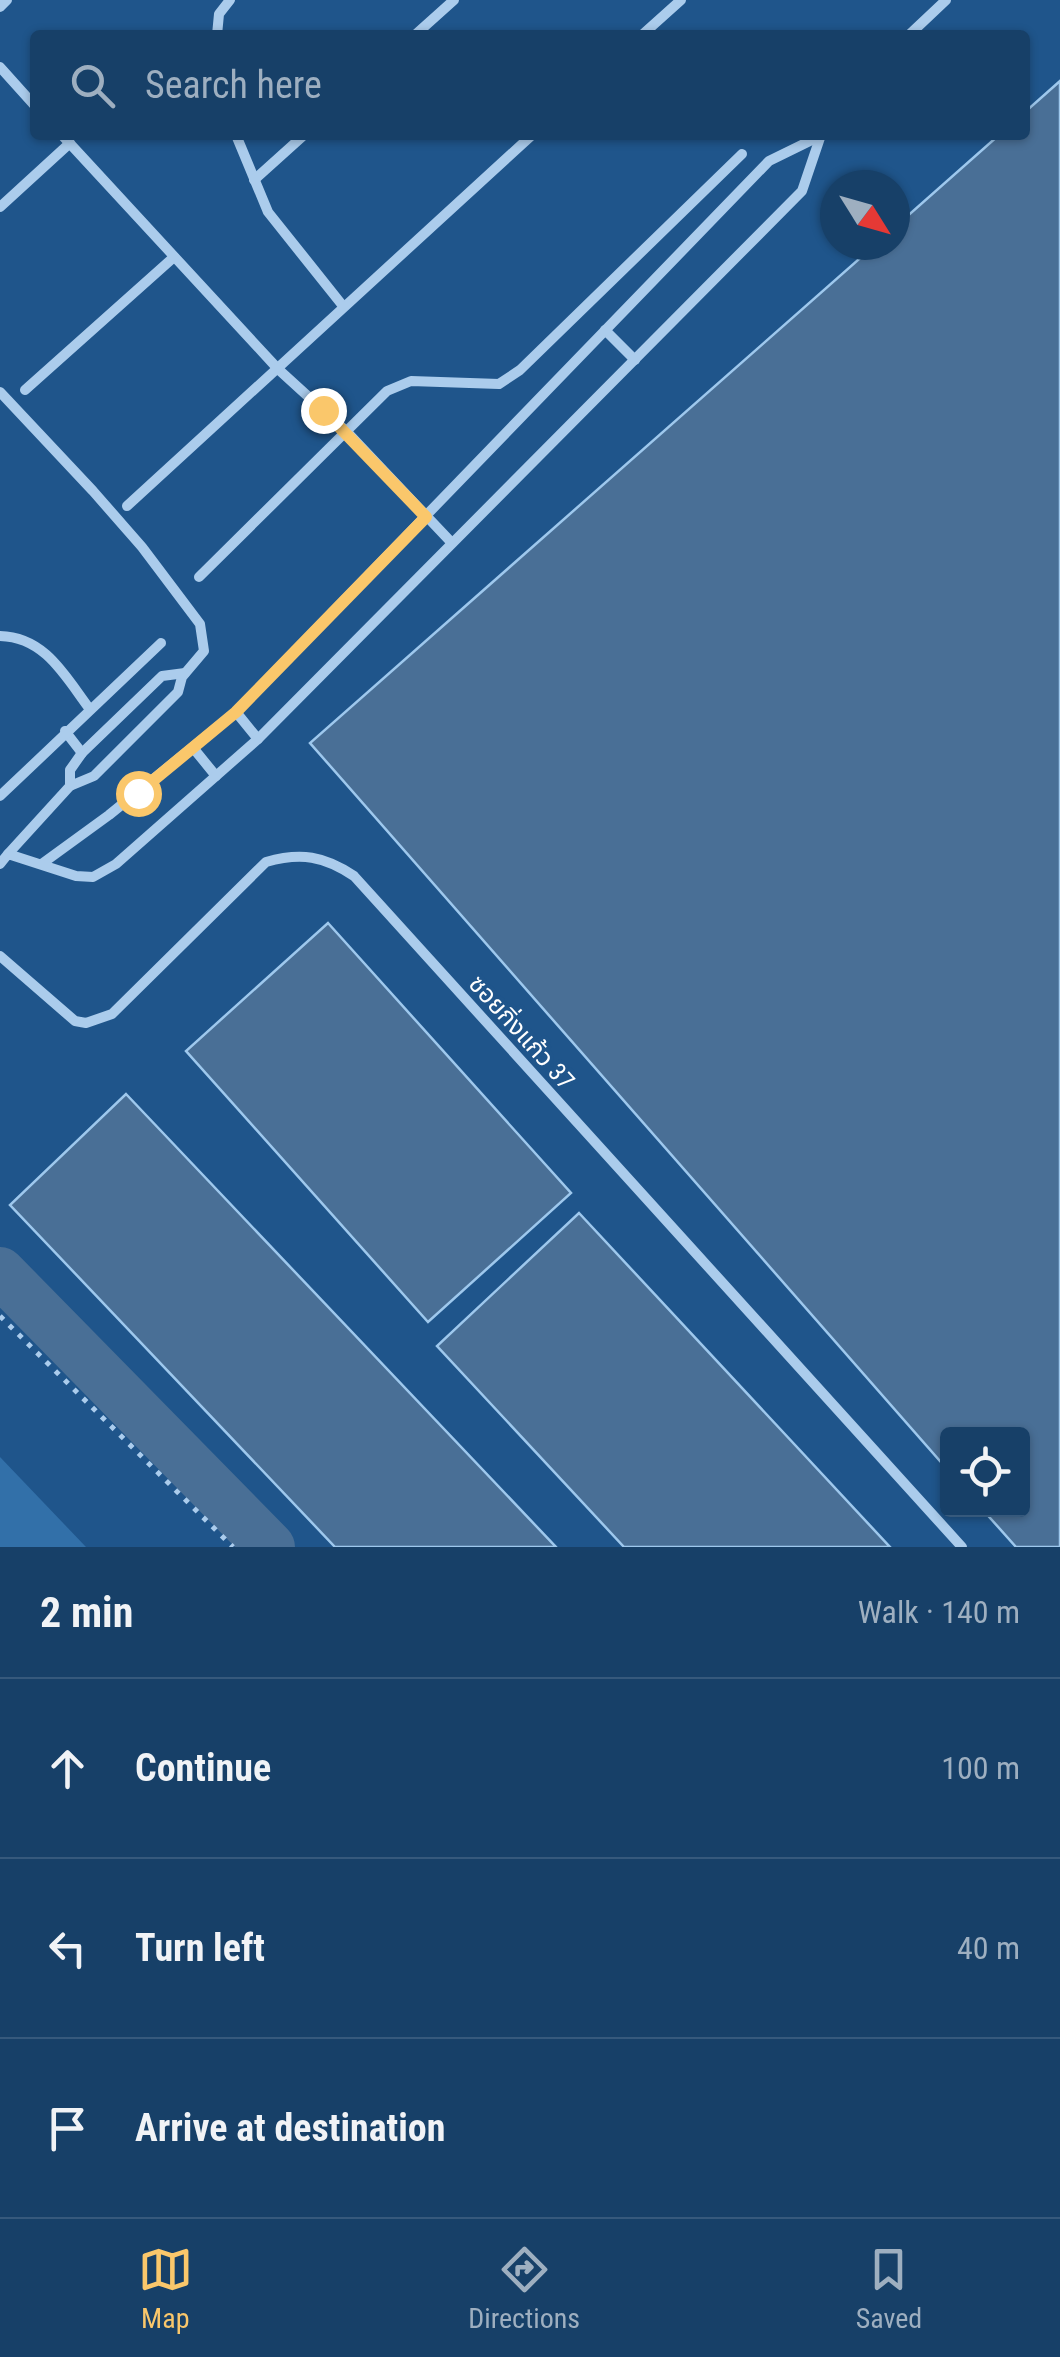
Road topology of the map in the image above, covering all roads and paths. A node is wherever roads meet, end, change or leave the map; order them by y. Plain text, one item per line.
1 (7, 0) edge
2 (230, 0) edge
3 (454, 0) edge
4 (680, 0) edge
5 (946, 0) edge
6 (0, 6) edge
7 (217, 30) edge
8 (421, 30) edge
9 (647, 30) edge
10 (914, 30) edge
11 (0, 68) edge
12 (30, 101) edge
13 (65, 140) edge
14 (67, 140) edge
15 (238, 140) edge
16 (298, 140) edge
17 (526, 140) edge
18 (813, 140) edge
19 (820, 140) edge
20 (742, 154) dead end
21 (254, 180) junction
22 (0, 206) edge
23 (174, 257) junction
24 (343, 306) junction
25 (605, 330) junction
26 (635, 360) junction
27 (278, 370) junction
28 (26, 390) dead end
29 (0, 392) edge
30 (346, 431) junction
31 (127, 506) dead end
32 (426, 517) junction
33 (450, 542) junction
34 (199, 576) dead end
35 (0, 636) edge
36 (161, 644) dead end
37 (185, 672) junction
38 (89, 708) junction
39 (236, 712) junction
40 (65, 731) junction
41 (258, 739) junction
42 (194, 749) junction
43 (82, 752) junction
44 (216, 776) junction
45 (70, 786) junction
46 (0, 796) edge
47 (8, 854) junction
48 (43, 863) junction
49 (0, 864) edge
50 (0, 956) edge
51 (0, 1316) edge
52 (233, 1547) edge
53 (962, 1547) edge

1 - 6 street
2 - 7 street
3 - 8 street
4 - 9 street
5 - 10 street
11 - 12 street
13 - 22 street
14 - 23 street
15 - 21 street
16 - 21 street
17 - 24 street
18 - 25 street
19 - 26 street
20 - 30 street
21 - 24 street
23 - 27 street
23 - 28 street
24 - 27 street
25 - 26 street
25 - 32 street
26 - 33 street
27 - 30 street
27 - 31 street
29 - 37 street
30 - 32 street
30 - 34 street
32 - 33 street
32 - 39 street
33 - 41 street
35 - 38 street
36 - 38 street
37 - 43 street
37 - 45 street
38 - 40 street
39 - 41 street
39 - 42 street
40 - 43 street
40 - 46 street
41 - 44 street
42 - 44 street
42 - 48 street
43 - 45 street
44 - 48 street
45 - 47 street
47 - 48 street
47 - 49 street
50 - 53 street, ซอยกิ่งแก้ว 37
51 - 52 path

